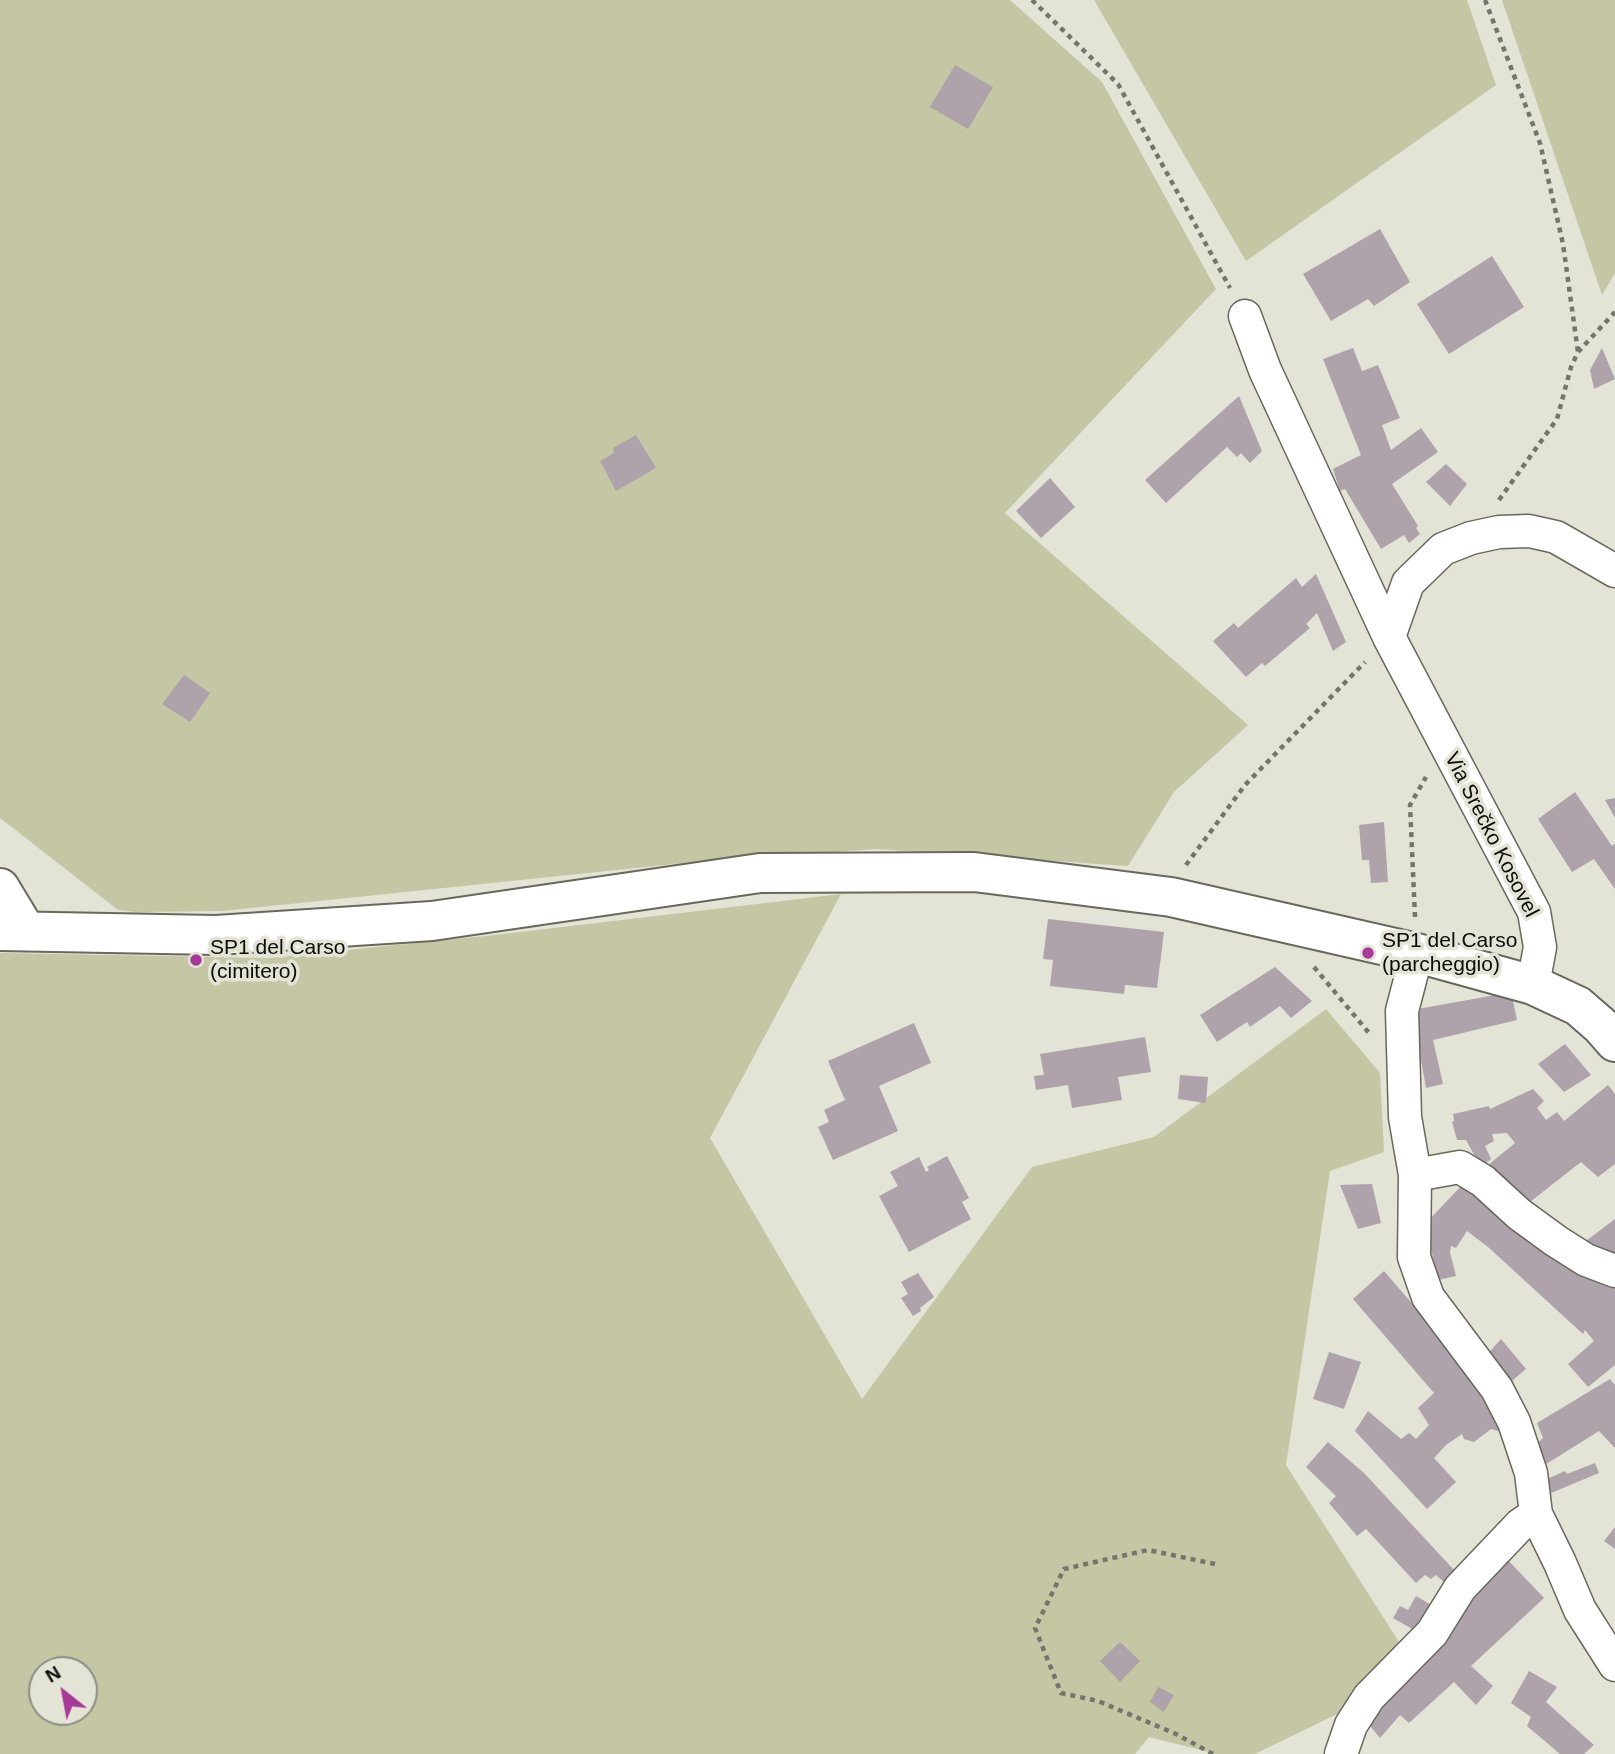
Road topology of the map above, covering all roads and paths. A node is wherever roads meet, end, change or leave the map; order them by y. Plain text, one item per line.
1 (1032, 0) edge
2 (1486, 0) edge
3 (1615, 312) edge
4 (1245, 316) joint
5 (1578, 352) junction
6 (1471, 538) junction
7 (1615, 571) edge
8 (1389, 637) junction
9 (1445, 745) junction
10 (0, 888) edge
11 (1171, 897) junction
12 (1272, 919) junction
13 (13, 931) edge
14 (1417, 953) junction
15 (1533, 985) junction
16 (1615, 1042) edge
17 (1404, 1078) junction
18 (1415, 1175) junction
19 (1615, 1271) edge
20 (1535, 1514) junction
21 (1215, 1564) dead end
22 (1615, 1665) edge
23 (1213, 1754) edge
24 (1341, 1754) edge

1 - 4 path
2 - 5 path
3 - 5 path
4 - 8 street, Via Srečko Kosovel
5 - 6 path
6 - 7 street
6 - 8 street
8 - 9 street, Via Srečko Kosovel
8 - 11 path
9 - 14 path
9 - 15 street, Via Srečko Kosovel
10 - 13 main road
11 - 12 main road
11 - 13 main road
12 - 14 main road
12 - 17 path
14 - 15 main road
14 - 17 street
15 - 16 main road
17 - 18 street
18 - 19 street
18 - 20 street
20 - 22 street
20 - 24 street
21 - 23 path

